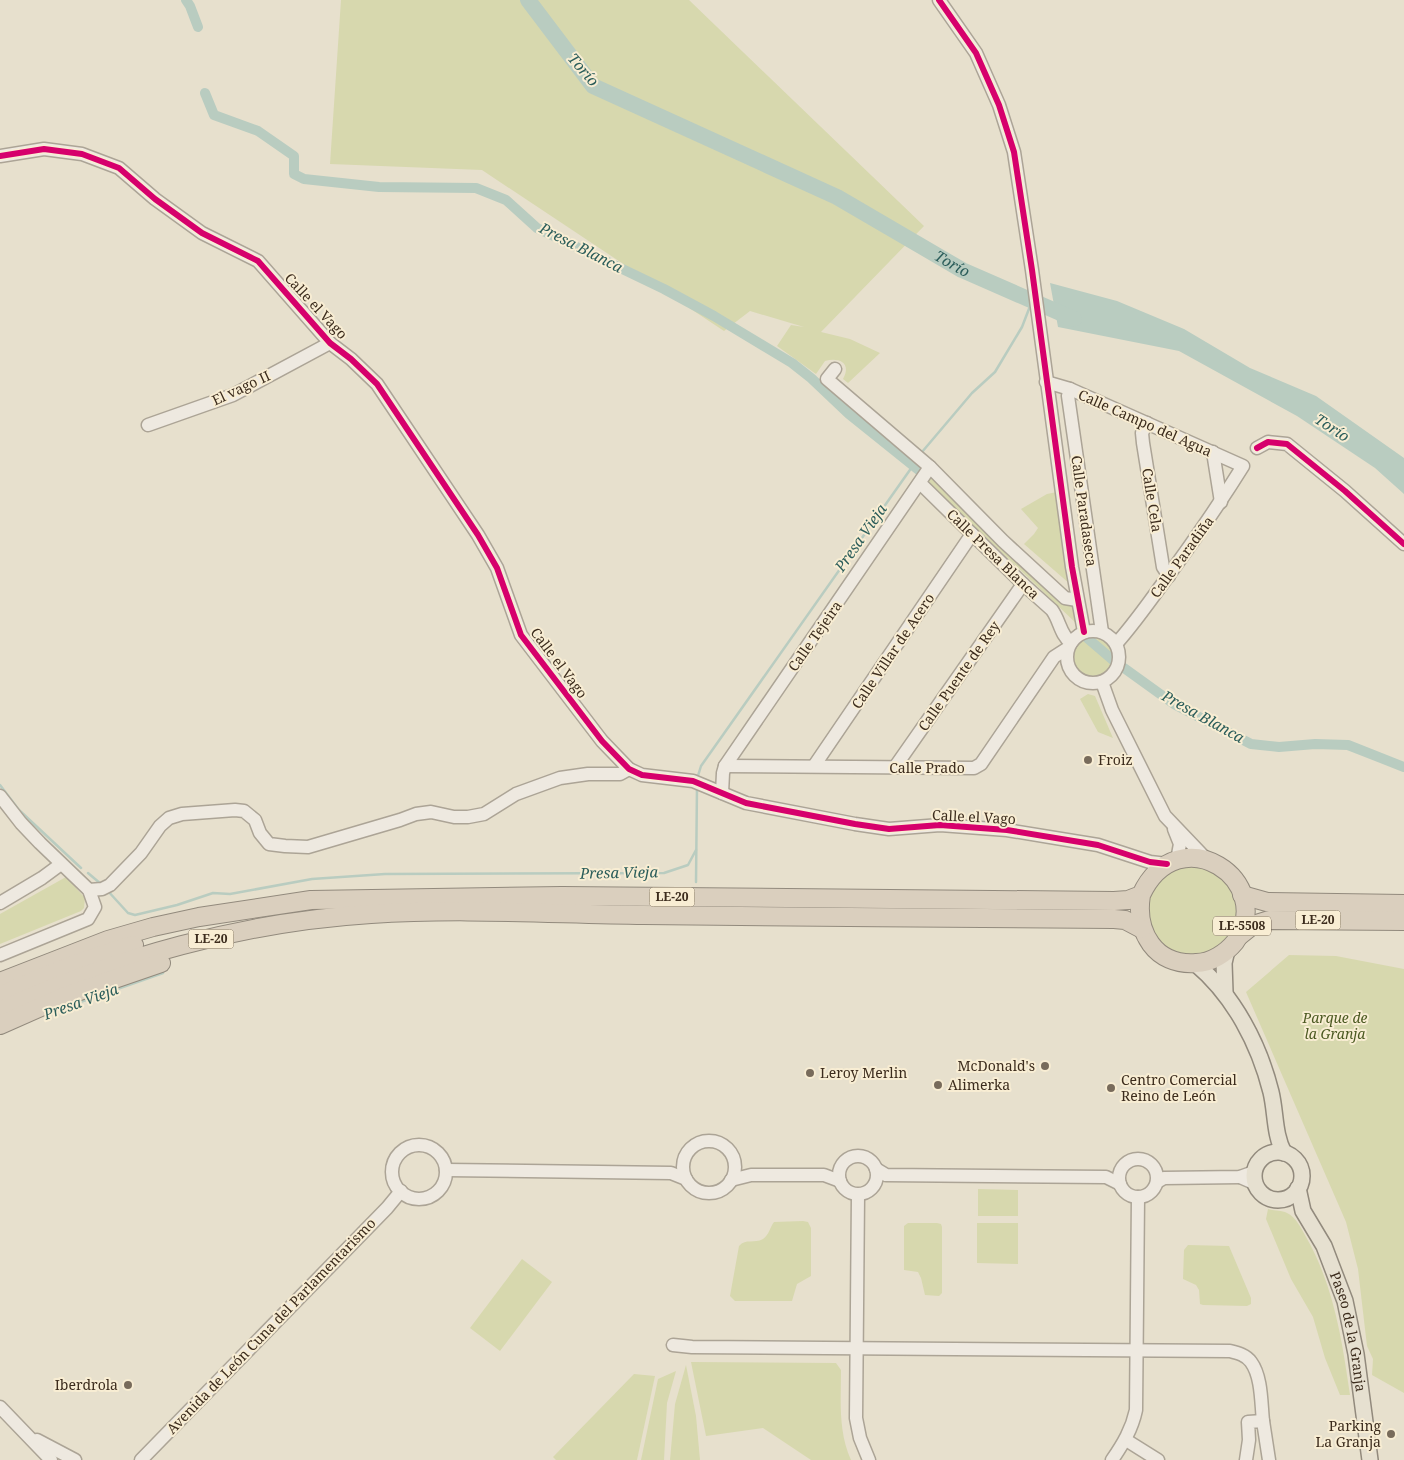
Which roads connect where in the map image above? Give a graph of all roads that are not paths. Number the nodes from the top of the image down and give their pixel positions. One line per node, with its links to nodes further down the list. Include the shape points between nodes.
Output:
1 (940, 0): 5 (street, via 976,53 999,105 1014,152)
2 (0, 156): 3 (street, Calle el Vago, via 44,149 82,154 119,168 155,199 202,232 258,261)
3 (330, 343): 8 (street, El vago II, via 233,394); 28 (street, Calle el Vago, via 377,384 498,568 521,635 602,741)
4 (835, 369): 11 (street, Calle Presa Blanca, via 827,379)
5 (1046, 382): 6 (street, Calle Campo del Agua); 19 (street)
6 (1070, 389): 7 (street, Calle Campo del Agua); 21 (street, Calle Paradaseca, via 1068,396)
7 (1147, 423): 10 (street, Calle Campo del Agua); 17 (street, Calle Cela, via 1142,433 1143,443 1163,567)
8 (148, 425)
9 (1257, 448): 16 (street, via 1268,442 1287,444)
10 (1213, 452): 12 (street, Calle Campo del Agua); 14 (street)
11 (922, 461): 13 (street); 19 (street, Calle Presa Blanca, via 1065,598)
12 (1244, 466): 14 (street, Calle Paradiña)
13 (920, 482): 15 (street, Calle Presa Blanca); 25 (street, Calle Tejeira)
14 (1221, 502): 17 (street, Calle Paradiña)
15 (972, 534): 18 (street, Calle Presa Blanca); 26 (street, Calle Villar de Acero)
16 (1404, 544)
17 (1169, 576): 22 (street, Calle Paradiña)
18 (1023, 584): 23 (street, Calle Presa Blanca, via 1052,610); 27 (street, Calle Puente de Rey)
19 (1077, 600): 20 (street)
20 (1084, 632): 21 (street); 23 (street)
21 (1102, 632): 22 (street)
22 (1116, 644): 24 (street, via 1118,667)
23 (1069, 646): 24 (street, via 1068,664 1076,678 1087,683); 27 (street, Calle Prado, via 1054,657 981,764 974,768)
24 (1102, 682): 31 (street, LE-5508, via 1132,752)
25 (726, 766): 26 (street, Calle Prado); 29 (street, Calle Tejeira)
26 (814, 766): 27 (street, Calle Prado)
27 (895, 768)
28 (629, 769): 29 (street, Calle el Vago, via 642,775 698,783); 36 (street, via 620,774 560,778 516,794 484,814 454,817 431,812 416,814 308,847 269,844 255,820 244,811 182,814 168,818 141,853)
29 (722, 793): 32 (street, Calle el Vago, via 746,803 855,824 889,829 940,825 1007,830 1098,845)
30 (0, 796): 35 (street)
31 (1172, 825): 33 (street, LE-5508); 34 (street, LE-5508, via 1180,844)
32 (1131, 855): 34 (street, Calle el Vago, via 1150,862); 37 (street, via 1144,868)
33 (1207, 860): 34 (highway, LE-5508, via 1187,858); 38 (highway, LE-5508, via 1229,873)
34 (1172, 862): 37 (highway)
35 (61, 864): 36 (street); 40 (street)
36 (100, 888): 46 (street, via 88,919)
37 (1145, 888): 39 (highway, LE-20, via 1128,900 1114,901 562,896); 44 (highway, via 1139,909)
38 (1242, 895): 41 (highway, LE-20, via 1267,902); 45 (highway, LE-5508, via 1244,917)
39 (372, 899): 48 (highway, via 273,904 153,927 108,940); 50 (highway, LE-20, via 311,906 201,926 112,951)
40 (0, 903)
41 (1404, 904)
42 (433, 912): 44 (highway, LE-20, via 1114,919 1125,920); 51 (highway, LE-20, via 312,920 204,940 116,964); 52 (highway, via 343,922 205,949 68,995)
43 (1404, 921): 45 (highway, LE-20, via 1269,920 1254,925)
44 (1142, 929): 47 (highway, via 1161,954 1178,962)
45 (1232, 944): 47 (highway, LE-5508, via 1213,959); 49 (main road, via 1224,963)
46 (0, 955)
47 (1196, 964): 49 (main road)
48 (0, 982)
49 (1225, 992): 53 (main road, via 1256,1047 1266,1073 1272,1094)
50 (0, 996)
51 (0, 1011)
52 (0, 1025)
53 (1277, 1153): 63 (main road, via 1262,1158 1257,1164); 67 (main road, via 1296,1161 1300,1167 1302,1174)
54 (735, 1163): 55 (street, via 727,1148 709,1141 690,1149); 58 (street); 65 (street)
55 (683, 1164): 57 (street); 64 (street)
56 (446, 1170): 57 (street); 66 (street, via 442,1186 430,1196 414,1198); 66 (street, via 440,1154 433,1148 425,1145 408,1147 401,1152 393,1167 393,1176)
57 (672, 1172): 64 (street)
58 (751, 1175): 59 (street); 65 (street)
59 (840, 1175): 60 (street, via 847,1160 858,1156 869,1160); 68 (street, via 847,1191)
60 (880, 1175): 61 (street); 68 (street, via 869,1191)
61 (1120, 1177): 62 (street, via 1128,1162 1138,1159 1150,1163); 69 (street, via 1128,1194)
62 (1159, 1178): 63 (street); 69 (street, via 1150,1193)
63 (1255, 1178): 67 (main road, via 1263,1194 1270,1198 1278,1199)
64 (686, 1179): 65 (street, via 696,1190 711,1193 719,1191)
65 (732, 1180)
66 (401, 1191): 79 (street, Avenida de León Cuna del Parlamentarismo)
67 (1292, 1193): 85 (main road, Paseo de la Granja, via 1324,1246 1345,1301 1356,1354)
68 (858, 1195): 71 (street)
69 (1138, 1197): 72 (street)
70 (673, 1345): 71 (street)
71 (857, 1348): 72 (street); 80 (street, via 856,1418)
72 (1137, 1350): 74 (street, via 1230,1351 1242,1354 1251,1360 1258,1377); 76 (street, via 1136,1410)
73 (0, 1407): 75 (street)
74 (1263, 1421): 83 (street, via 1248,1422); 84 (street)
75 (26, 1434): 77 (street); 78 (street)
76 (1126, 1440): 81 (street); 82 (street)
77 (50, 1460)
78 (76, 1460)
79 (140, 1460)
80 (869, 1460)
81 (1112, 1460)
82 (1158, 1460)
83 (1246, 1460)
84 (1269, 1460)
85 (1370, 1460)

